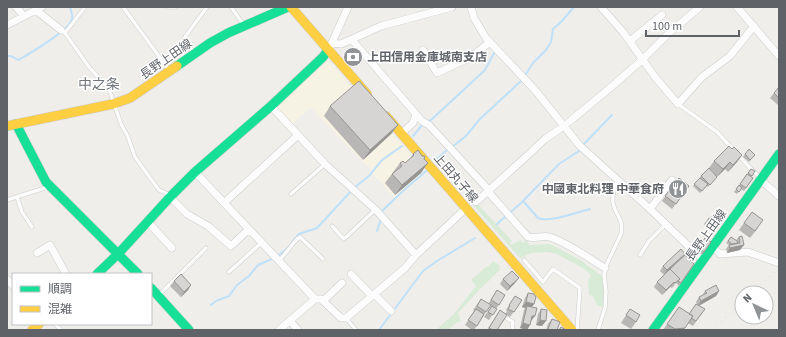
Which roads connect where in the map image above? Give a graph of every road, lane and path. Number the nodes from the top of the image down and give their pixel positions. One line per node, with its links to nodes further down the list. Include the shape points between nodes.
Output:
1 (16, 7): 18 (street)
2 (85, 7): 22 (lane)
3 (124, 7): 31 (lane)
4 (167, 7): 5 (lane)
5 (175, 7)
6 (208, 7): 28 (lane, via 185,37)
7 (231, 7): 20 (lane)
8 (288, 7): 20 (main road, 長野上田線)
9 (291, 7): 26 (main road, 上田丸子線)
10 (348, 7): 26 (street)
11 (452, 7): 23 (street, via 381,26)
12 (471, 7): 25 (street, via 474,18)
13 (600, 7): 24 (street)
14 (700, 7): 30 (street)
15 (737, 7): 21 (street)
16 (40, 9): 18 (street); 22 (street)
17 (662, 15): 24 (street)
18 (24, 16): 19 (street)
19 (7, 26)
20 (245, 26): 28 (main road, 長野上田線, via 210,42)
21 (754, 26): 29 (street); 33 (street, via 730,56 702,77)
22 (63, 32): 32 (lane, via 109,89)
23 (352, 40): 26 (street); 35 (street)
24 (630, 41): 30 (street)
25 (490, 42): 27 (street, via 471,57 438,73); 38 (street, via 535,90)
26 (330, 46): 34 (main road, via 323,57); 39 (main road, 上田丸子線)
27 (423, 50)
28 (194, 54): 31 (main road, 長野上田線)
29 (779, 56)
30 (643, 59): 33 (street); 38 (street)
31 (170, 71): 32 (main road, 長野上田線, via 130,98)
32 (113, 104): 36 (main road, 長野上田線); 50 (lane, via 135,157 159,190)
33 (678, 104): 44 (lane, via 717,132)
34 (271, 106): 40 (street); 43 (main road)
35 (416, 114): 39 (street, via 413,122); 48 (street)
36 (16, 124): 37 (main road, 長野上田線); 47 (main road)
37 (7, 126)
38 (564, 126): 45 (street, via 580,146); 48 (street, via 545,138)
39 (401, 134): 97 (main road, 上田丸子線)
40 (297, 136): 42 (street); 54 (street)
41 (779, 154): 44 (main road, 長野上田線)
42 (324, 164): 49 (lane); 57 (street)
43 (195, 172): 50 (main road); 54 (street)
44 (761, 178): 51 (street); 65 (main road, 長野上田線)
45 (617, 179): 56 (street); 77 (lane, via 613,203 622,229)
46 (672, 180): 56 (street)
47 (50, 186): 52 (lane); 69 (main road)
48 (488, 191): 55 (street); 77 (street, via 528,236 544,236 560,241)
49 (291, 194)
50 (170, 196): 59 (main road); 63 (street, via 187,214 208,226 231,246)
51 (779, 196)
52 (17, 197): 53 (lane); 62 (lane, via 22,212)
53 (7, 200)
54 (225, 202): 63 (street)
55 (476, 202)
56 (650, 209): 60 (street)
57 (376, 210): 61 (lane, via 344,239); 70 (street)
58 (461, 213): 70 (street)
59 (147, 222): 66 (street); 69 (main road)
60 (666, 224): 71 (lane, via 649,241); 74 (street)
61 (332, 226)
62 (32, 227)
63 (249, 229): 64 (street)
64 (262, 242): 75 (street); 78 (lane)
65 (713, 247): 74 (main road, 長野上田線); 76 (street, via 720,254 748,252)
66 (172, 248)
67 (206, 248): 85 (lane)
68 (37, 253): 79 (street, via 50,245)
69 (118, 254): 80 (main road); 81 (main road)
70 (416, 255): 86 (street, via 405,268)
71 (640, 255)
72 (323, 259): 75 (lane, via 300,237)
73 (524, 260): 98 (lane, via 543,282 553,269 580,288)
74 (703, 260): 100 (main road, 長野上田線)
75 (279, 261): 87 (street)
76 (779, 263)
77 (605, 268): 99 (lane, via 605,308)
78 (229, 272)
79 (65, 273)
80 (98, 273)
81 (137, 273)
82 (351, 274): 86 (street)
83 (342, 283): 87 (street)
84 (152, 289): 85 (main road)
85 (158, 295): 92 (main road)
86 (373, 295): 88 (street); 90 (street)
87 (319, 300): 90 (street, via 341,318); 91 (street)
88 (392, 311)
89 (502, 315): 96 (lane, via 513,322)
90 (346, 318): 95 (lane)
91 (290, 321): 93 (street); 94 (street)
92 (189, 330)
93 (279, 330)
94 (298, 330)
95 (356, 330)
96 (512, 330)
97 (572, 330)
98 (577, 330)
99 (598, 330)
100 (653, 330)

